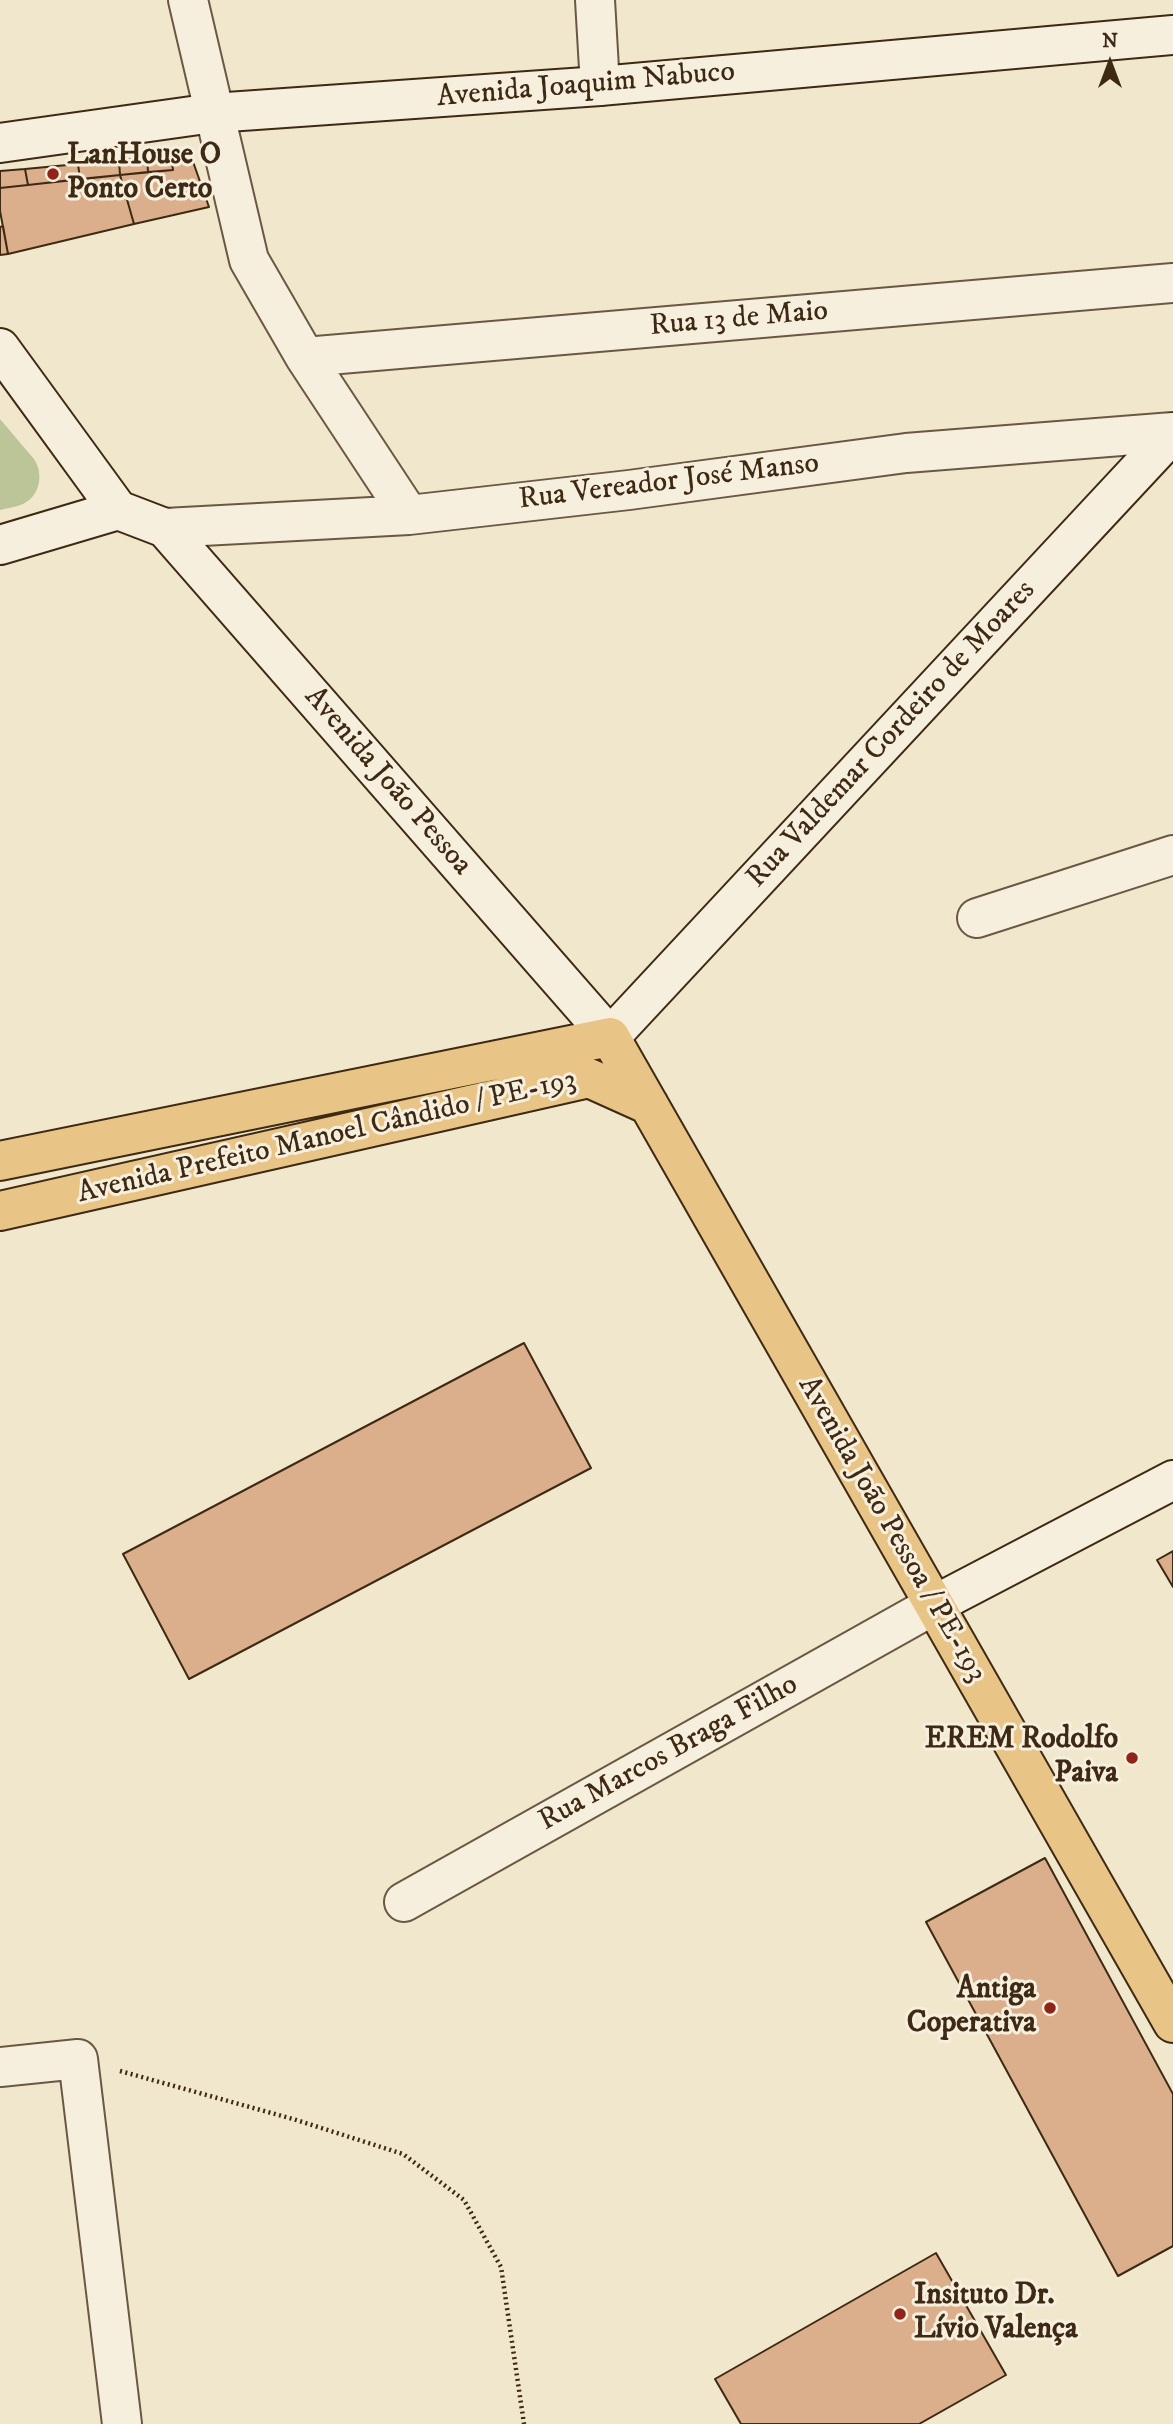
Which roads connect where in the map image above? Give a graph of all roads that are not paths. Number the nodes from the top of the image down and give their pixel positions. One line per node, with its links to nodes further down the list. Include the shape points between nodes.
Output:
1 (188, 0): 5 (street)
2 (595, 0): 4 (street)
3 (1173, 35): 4 (street, Avenida Joaquim Nabuco)
4 (600, 86): 5 (street, Avenida Joaquim Nabuco)
5 (214, 113): 6 (street, Avenida Joaquim Nabuco); 9 (street, via 249,260)
6 (0, 144)
7 (1173, 283): 9 (street, Rua 13 de Maio)
8 (0, 348): 11 (street)
9 (305, 358): 12 (street)
10 (1173, 433): 12 (street, Rua Vereador José Manso, via 906,453); 17 (street, Rua Valdemar Cordeiro de Moares)
11 (118, 510): 13 (street); 14 (street)
12 (409, 515): 13 (street, Rua Vereador José Manso)
13 (164, 528): 17 (street, Avenida João Pessoa)
14 (0, 545)
15 (1173, 855): 16 (street)
16 (977, 918)
17 (610, 1037): 18 (main road, Avenida João Pessoa / PE-193); 19 (main road, Avenida Prefeito Manoel Cândido / PE-193)
18 (649, 1105): 20 (main road, Avenida Prefeito Manoel Cândido / PE-193, via 589,1078); 22 (main road, Avenida João Pessoa / PE-193)
19 (0, 1161)
20 (0, 1211)
21 (1173, 1480): 22 (street, Rua Marcos Braga Filho)
22 (934, 1605): 23 (street, Rua Marcos Braga Filho); 24 (main road, Avenida João Pessoa / PE-193)
23 (404, 1902)
24 (1173, 2023)
25 (0, 2067): 26 (street, via 78,2059)
26 (122, 2424)

